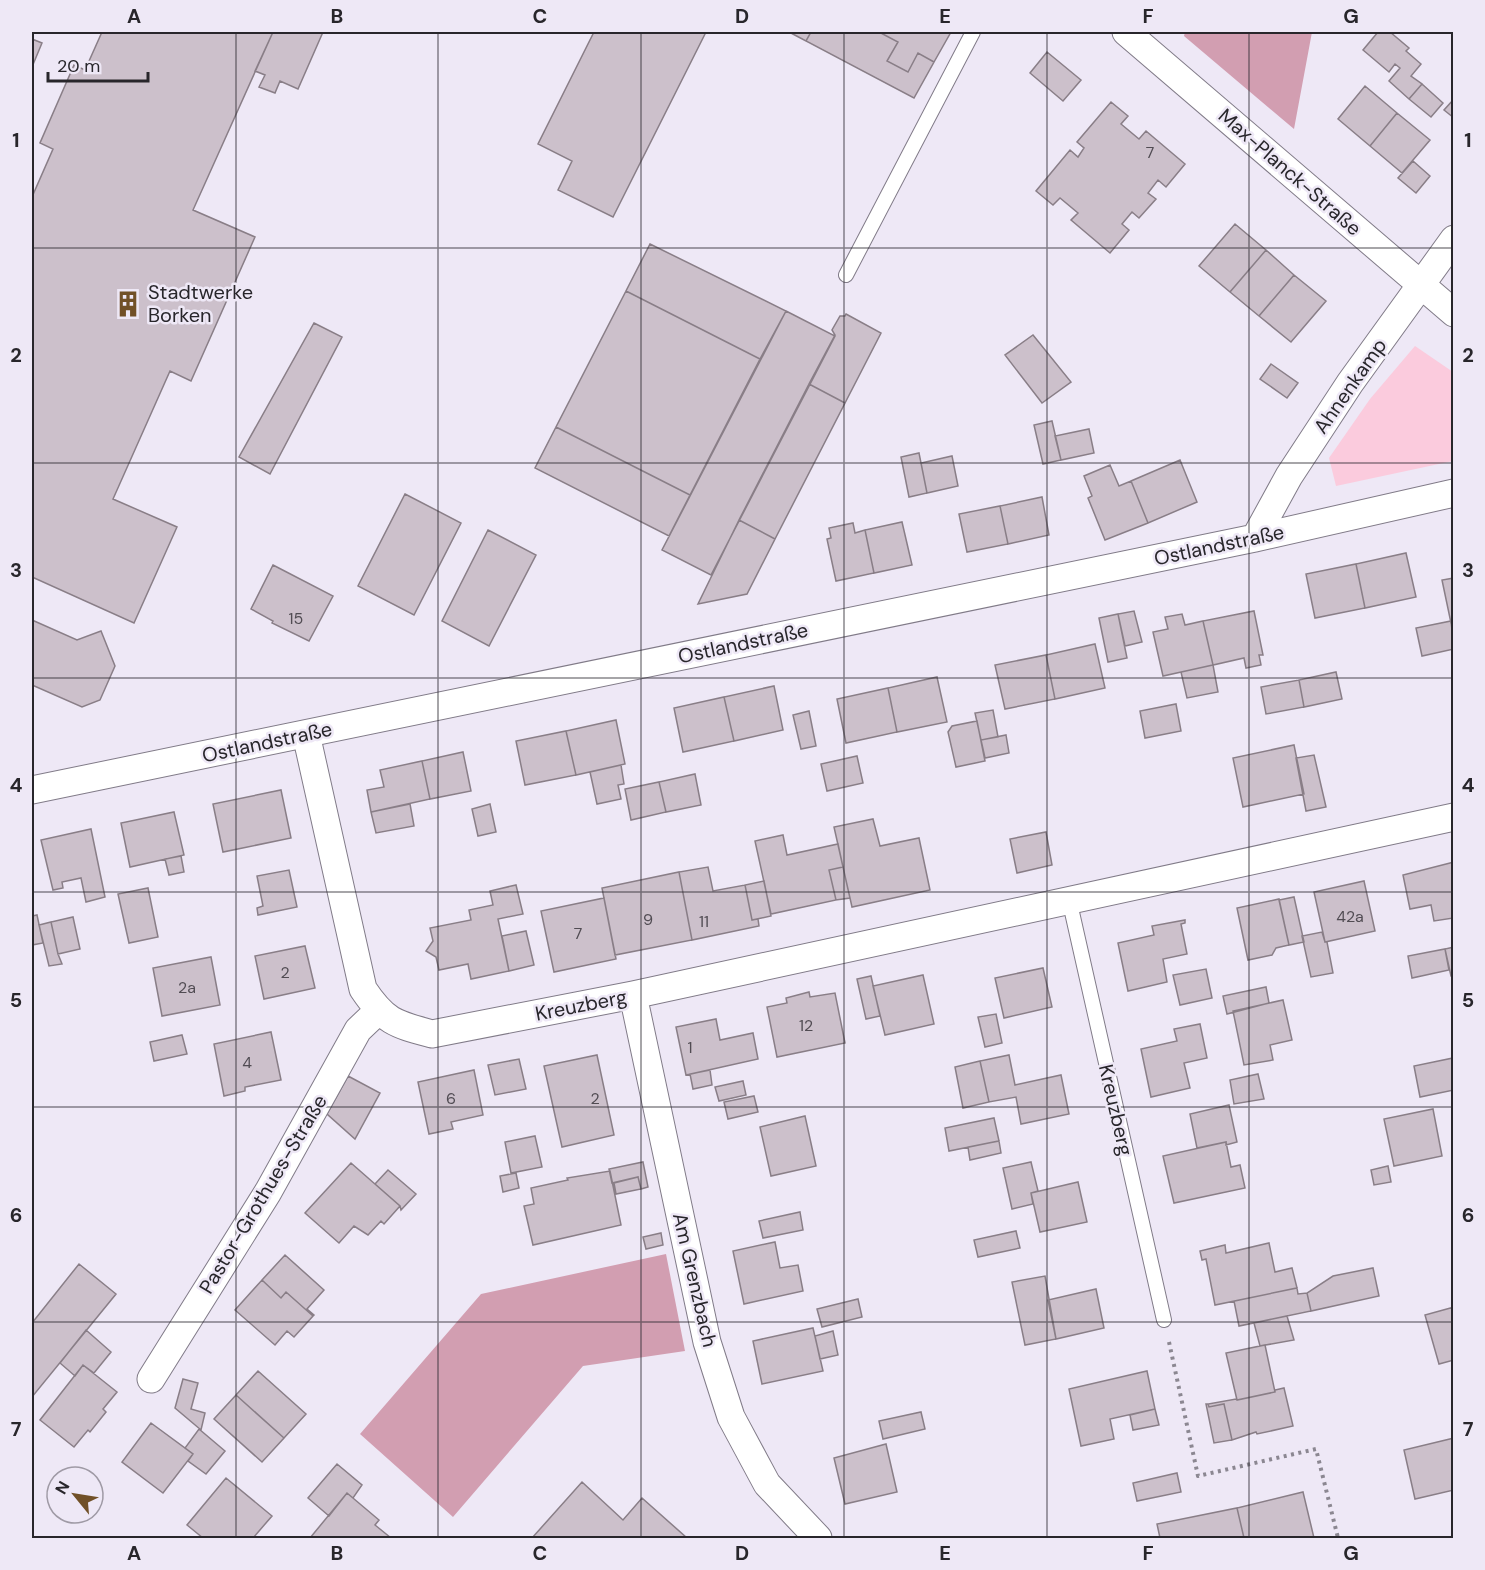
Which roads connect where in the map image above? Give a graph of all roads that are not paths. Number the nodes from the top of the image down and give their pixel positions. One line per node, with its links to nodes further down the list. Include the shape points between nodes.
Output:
1 (973, 32): 4 (lane)
2 (1126, 32): 5 (street, Max-Planck-Straße)
3 (1454, 239): 5 (street, Ahnenkamp)
4 (846, 275)
5 (1421, 285): 6 (street, Max-Planck-Straße); 8 (street, Ahnenkamp, via 1289,476)
6 (1454, 313)
7 (1454, 494): 8 (street, Ostlandstraße)
8 (1256, 538): 9 (street, Ostlandstraße)
9 (306, 734): 10 (street, Ostlandstraße); 14 (street, Kreuzberg, via 363,989)
10 (32, 790)
11 (1454, 817): 12 (street, Kreuzberg)
12 (1069, 900): 13 (street, Kreuzberg); 15 (lane, Kreuzberg)
13 (633, 995): 14 (street, Kreuzberg, via 432,1034 401,1026); 17 (street, Am Grenzbach, via 707,1342 731,1417 767,1484)
14 (378, 1011): 16 (street, Pastor-Grothues-Straße, via 358,1030 268,1192)
15 (1164, 1320)
16 (151, 1379)
17 (818, 1539)

